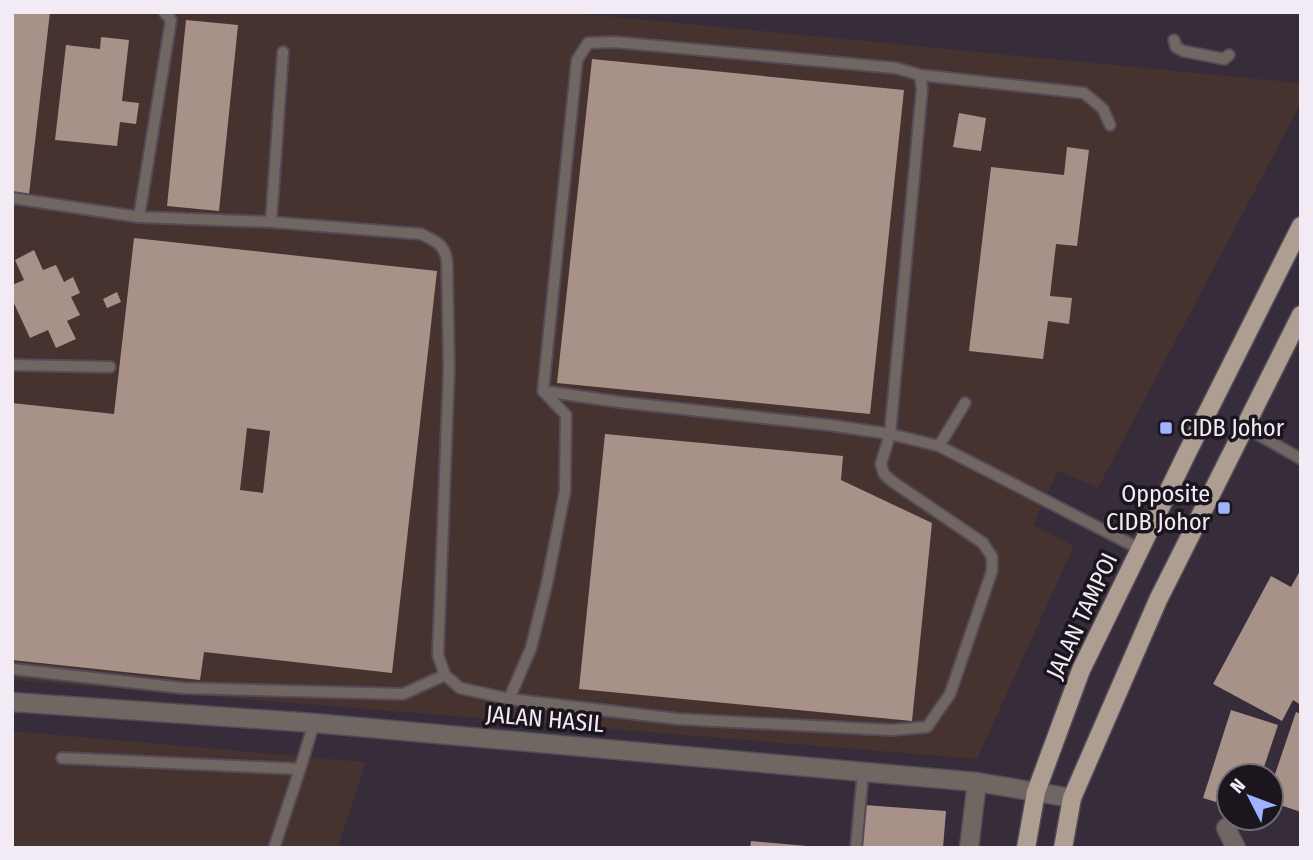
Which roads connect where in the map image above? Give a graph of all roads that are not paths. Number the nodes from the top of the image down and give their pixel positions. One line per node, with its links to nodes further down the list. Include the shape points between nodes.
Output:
1 (164, 12): 8 (lane, via 171,20)
2 (1174, 40): 4 (lane, via 1183,51 1224,59)
3 (283, 52): 9 (lane)
4 (1229, 55)
5 (920, 75): 6 (lane, via 1084,93 1103,109); 14 (lane, via 897,68 588,43 577,60); 17 (lane)
6 (1110, 125)
7 (12, 198): 8 (lane)
8 (139, 217): 9 (lane)
9 (271, 222): 22 (lane, via 421,234 440,243 446,253 449,369 438,655)
10 (1301, 226): 20 (main road, JALAN TAMPOI)
11 (1301, 315): 16 (main road)
12 (12, 365): 13 (lane)
13 (110, 367)
14 (543, 391): 17 (lane); 23 (lane, via 566,415 565,491 531,648)
15 (965, 403): 18 (lane)
16 (1245, 427): 19 (lane); 31 (main road, via 1158,600)
17 (890, 434): 18 (lane); 23 (lane, via 881,464 884,474 983,542 992,557 992,571 950,695 927,727 891,730 678,719)
18 (939, 446): 20 (lane)
19 (1301, 459)
20 (1140, 550): 30 (main road, JALAN TAMPOI, via 1081,670)
21 (12, 669): 22 (lane, via 183,688 403,694)
22 (445, 675): 23 (lane, via 460,688)
23 (509, 699)
24 (12, 702): 25 (street, JALAN HASIL)
25 (314, 723): 27 (lane); 28 (street, JALAN HASIL)
26 (62, 758): 27 (lane)
27 (300, 769): 33 (lane)
28 (863, 772): 29 (street, JALAN HASIL); 34 (lane)
29 (977, 782): 30 (street, JALAN HASIL); 35 (street)
30 (1036, 792): 31 (street, JALAN HASIL); 36 (main road, JALAN TAMPOI)
31 (1072, 798): 37 (main road)
32 (1228, 832): 38 (street)
33 (274, 848)
34 (856, 848)
35 (969, 848)
36 (1026, 848)
37 (1063, 848)
38 (1236, 848)

